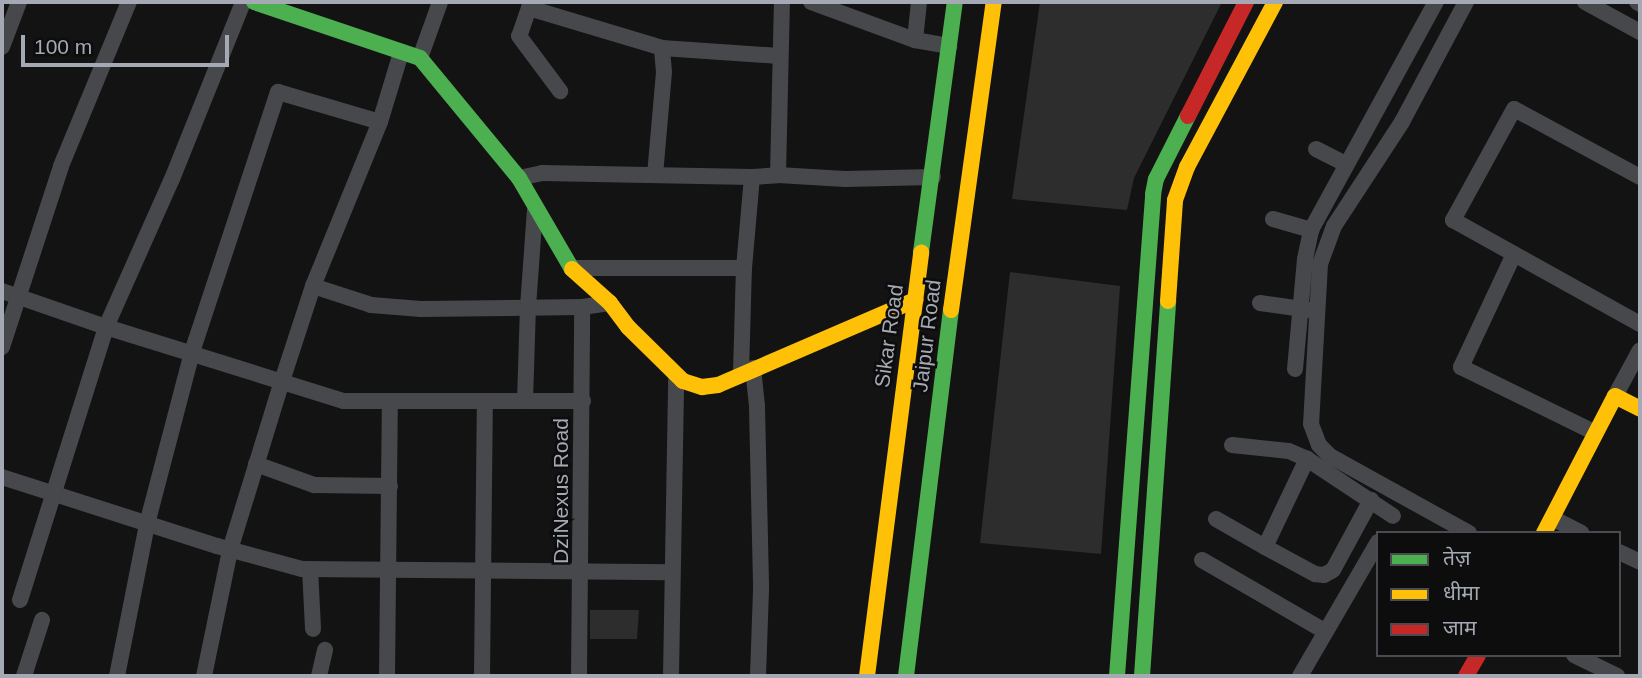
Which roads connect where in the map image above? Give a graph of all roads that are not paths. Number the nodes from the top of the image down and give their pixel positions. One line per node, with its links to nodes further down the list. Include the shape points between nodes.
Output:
1 (19, 2): 20 (street)
2 (130, 2): 45 (street, via 61,166)
3 (243, 2): 54 (street)
4 (254, 2): 22 (street)
5 (440, 2): 24 (street)
6 (782, 2): 23 (street)
7 (811, 2): 18 (street)
8 (919, 2): 18 (street)
9 (955, 2): 19 (street, Sikar Road)
10 (994, 2): 112 (street, Jaipur Road)
11 (1246, 2): 113 (street, via 1156,179 1153,194)
12 (1275, 2): 114 (street, via 1187,167 1175,200)
13 (1436, 2): 25 (street)
14 (1466, 2): 26 (street)
15 (1585, 2): 17 (street)
16 (530, 5): 21 (street); 27 (street, via 519,36)
17 (1640, 32)
18 (915, 40): 19 (street)
19 (949, 46): 34 (street, Sikar Road)
20 (2, 47)
21 (662, 48): 23 (street); 31 (street)
22 (401, 53): 24 (street); 28 (street)
23 (780, 56): 32 (street)
24 (420, 58): 36 (street)
25 (1395, 77): 26 (street); 30 (street)
26 (1420, 89): 52 (street, via 1334,226 1320,264)
27 (560, 91)
28 (380, 122): 43 (street); 57 (street, via 278,92)
29 (1317, 149): 30 (street)
30 (1345, 164): 39 (street)
31 (655, 175): 33 (street); 36 (street, via 542,173)
32 (778, 175): 33 (street); 34 (street)
33 (752, 177): 42 (street)
34 (933, 177): 46 (street, Sikar Road)
35 (1640, 177): 40 (street, via 1514,109 1453,220)
36 (519, 178): 37 (street)
37 (535, 210): 41 (street); 49 (street)
38 (1273, 219): 39 (street)
39 (1311, 230): 51 (street)
40 (1514, 254): 53 (street); 68 (street, via 1461,367)
41 (570, 268): 42 (street); 47 (street)
42 (744, 268): 59 (street)
43 (313, 286): 49 (street, via 371,305); 61 (street)
44 (2, 291): 45 (street)
45 (18, 296): 54 (street); 55 (street)
46 (915, 300): 59 (street); 111 (street, Sikar Road)
47 (610, 303): 50 (street); 60 (street)
48 (1260, 303): 51 (street)
49 (528, 307): 50 (street); 65 (street)
50 (582, 307): 66 (street, DziNexus Road)
51 (1298, 308): 52 (street); 58 (street)
52 (1315, 310): 75 (street, via 1311,424 1319,445)
53 (1640, 324)
54 (106, 327): 57 (street); 74 (street)
55 (2, 347)
56 (1640, 350): 62 (street)
57 (192, 352): 61 (street); 79 (street)
58 (1295, 369)
59 (747, 371): 60 (street, via 702,387); 110 (street, via 757,407)
60 (676, 375): 93 (street)
61 (282, 381): 63 (street, via 344,401); 71 (street)
62 (1615, 396): 67 (street); 68 (street)
63 (390, 401): 64 (street); 73 (street)
64 (485, 401): 65 (street); 92 (street)
65 (525, 401): 66 (street)
66 (583, 401): 94 (street, DziNexus Road)
67 (1640, 409)
68 (1596, 433): 80 (street)
69 (1232, 445): 70 (street, via 1289,451)
70 (1307, 459): 76 (street); 85 (street)
71 (256, 464): 73 (street, via 314,485); 86 (street)
72 (2, 477): 74 (street)
73 (390, 486): 91 (street)
74 (53, 494): 79 (street); 95 (street)
75 (1403, 498): 77 (street); 82 (street)
76 (1371, 500): 77 (street); 85 (street, via 1333,570 1324,575)
77 (1393, 516): 81 (street)
78 (1216, 519): 85 (street)
79 (147, 524): 86 (street); 103 (street)
80 (1548, 526): 83 (street)
81 (1384, 531)
82 (1465, 531)
83 (1572, 531)
84 (1376, 545): 98 (street)
85 (1265, 547)
86 (230, 550): 90 (street); 104 (street)
87 (1621, 553): 89 (street)
88 (1202, 560): 98 (street)
89 (1640, 562)
90 (310, 569): 91 (street); 97 (street)
91 (390, 570): 92 (street); 106 (street)
92 (484, 571): 94 (street); 107 (street)
93 (672, 572): 94 (street); 109 (street)
94 (582, 573): 108 (street, DziNexus Road)
95 (20, 600)
96 (41, 620): 102 (street)
97 (313, 629)
98 (1326, 632): 115 (street)
99 (325, 650): 105 (street)
100 (1477, 657): 116 (street)
101 (1578, 657): 117 (street)
102 (24, 676)
103 (117, 676)
104 (204, 676)
105 (319, 676)
106 (387, 676)
107 (482, 676)
108 (579, 676)
109 (671, 676)
110 (758, 676)
111 (867, 676)
112 (906, 676)
113 (1117, 676)
114 (1142, 676)
115 (1300, 676)
116 (1466, 676)
117 (1617, 676)

